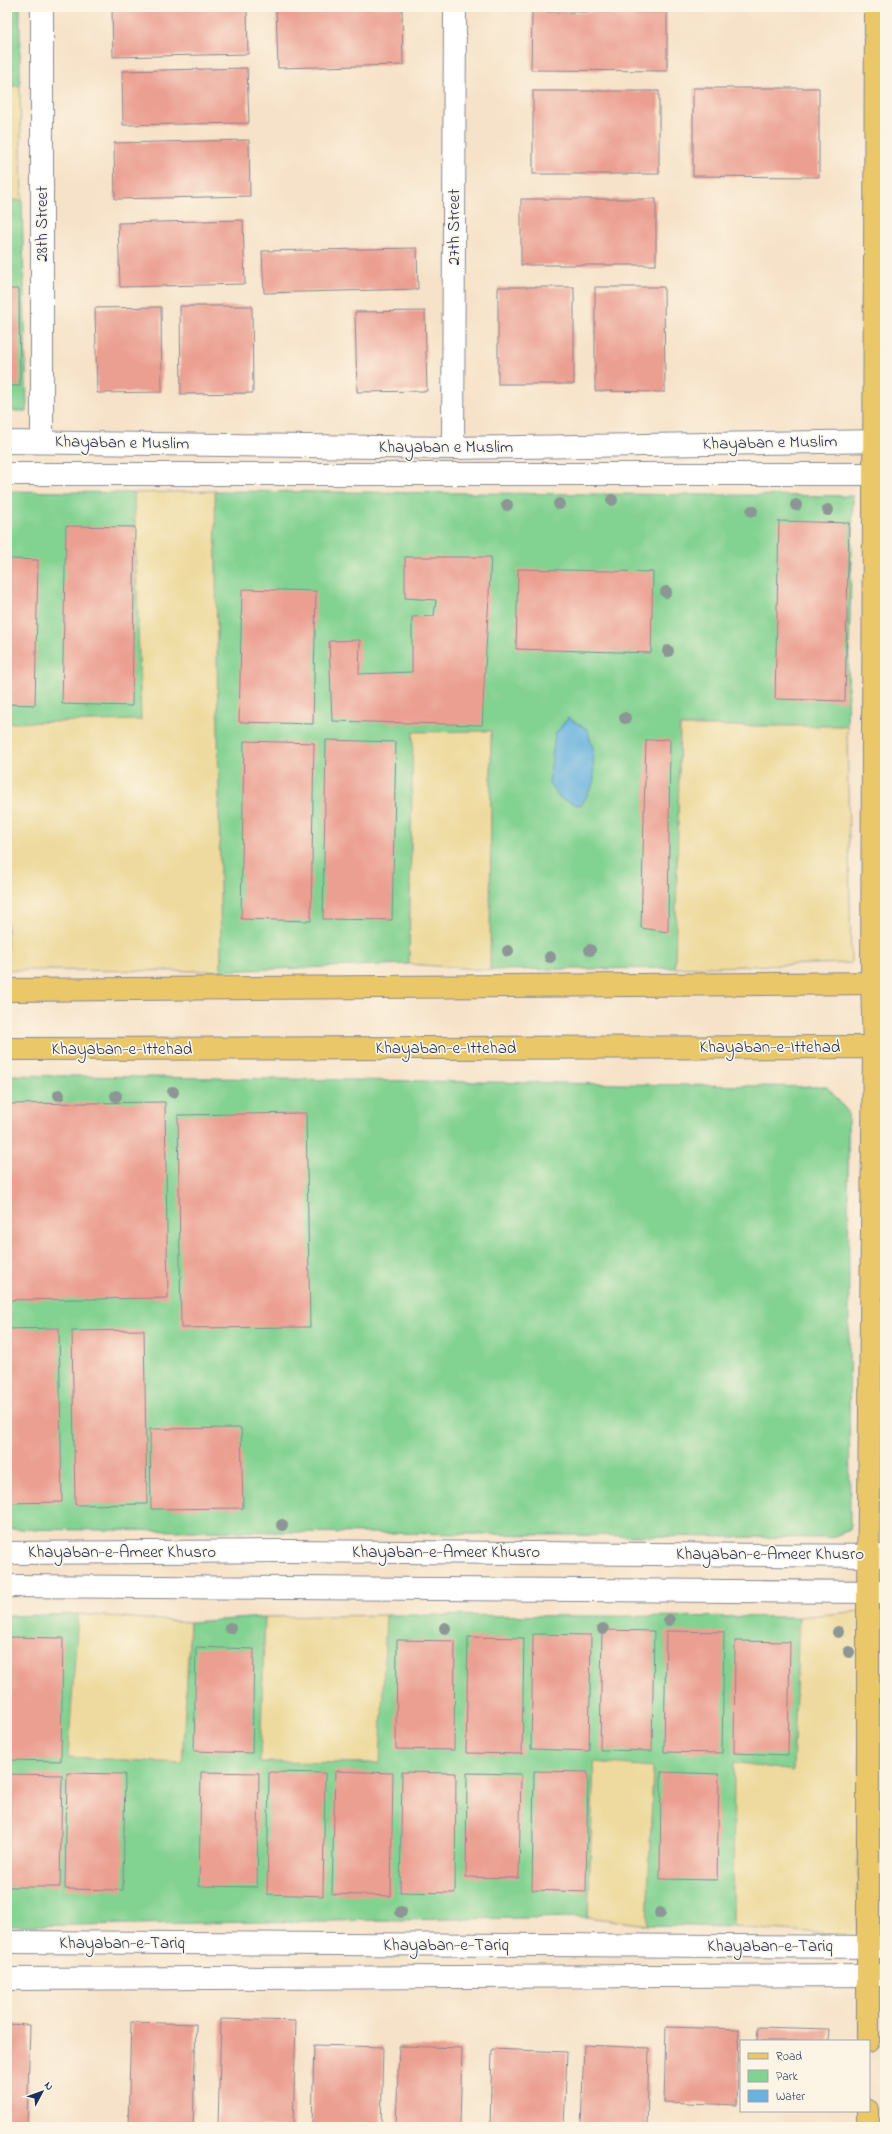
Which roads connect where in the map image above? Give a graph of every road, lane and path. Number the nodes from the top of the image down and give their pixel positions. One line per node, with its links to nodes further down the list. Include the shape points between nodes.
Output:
1 (42, 7): 6 (street, 28th Street)
2 (455, 7): 9 (street, 27th Street)
3 (876, 7): 4 (main road)
4 (880, 441): 8 (street, Khayaban e Muslim); 10 (main road)
5 (7, 442): 6 (street, Khayaban e Muslim)
6 (42, 442): 7 (street, Khayaban e Muslim)
7 (189, 444): 9 (street, Khayaban e Muslim); 12 (street)
8 (632, 445): 9 (street, Khayaban e Muslim); 13 (street)
9 (453, 448)
10 (880, 473): 13 (street, Khayaban e Muslim); 14 (main road)
11 (7, 474): 12 (street, Khayaban e Muslim)
12 (189, 474): 13 (street, Khayaban e Muslim)
13 (632, 474)
14 (878, 983): 15 (main road); 16 (main road)
15 (7, 990)
16 (880, 1048): 17 (main road, Khayaban-e-Ittehad); 19 (main road)
17 (7, 1049)
18 (7, 1553): 19 (street, Khayaban-e-Ameer Khusro, via 287,1551)
19 (877, 1555): 21 (main road)
20 (7, 1586): 21 (street, Khayaban-e-Ameer Khusro)
21 (876, 1592): 23 (main road)
22 (7, 1942): 23 (street, Khayaban-e-Tariq)
23 (877, 1947): 24 (main road)
24 (877, 1975): 25 (street, Khayaban-e-Tariq); 26 (main road)
25 (7, 1979)
26 (868, 2040)
27 (868, 2112): 28 (main road)
28 (868, 2127)

